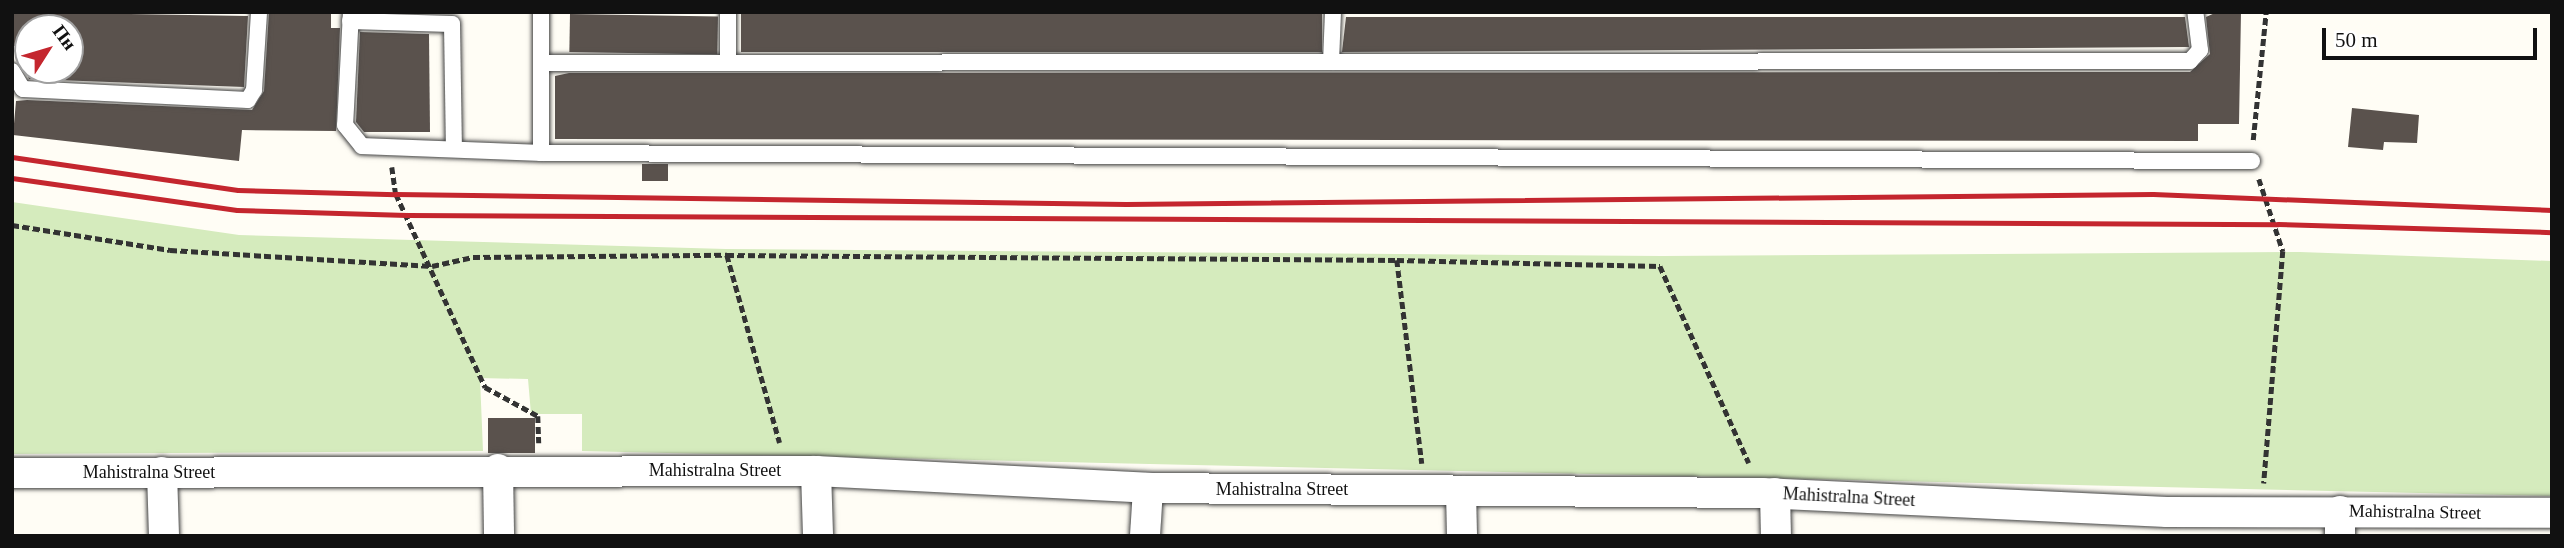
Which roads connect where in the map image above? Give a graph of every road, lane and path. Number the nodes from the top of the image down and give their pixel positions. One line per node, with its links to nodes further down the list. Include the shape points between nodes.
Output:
1 (259, 12): 11 (lane, via 254,90 248,100 23,89)
2 (541, 12): 9 (lane)
3 (728, 12): 10 (lane)
4 (1333, 12): 8 (lane)
5 (2266, 12): 15 (path)
6 (2200, 14): 8 (lane, via 2200,50 2190,61)
7 (351, 17): 12 (lane, via 345,125 362,146); 13 (lane, via 452,24)
8 (1331, 62): 10 (lane)
9 (541, 63): 10 (lane); 14 (lane)
10 (728, 63)
11 (12, 71)
12 (389, 147): 13 (lane); 19 (path, via 396,194)
13 (454, 149): 14 (lane)
14 (541, 153): 15 (lane)
15 (2252, 160): 29 (path, via 2283,251)
16 (12, 225): 19 (path, via 170,250)
17 (727, 255): 18 (path); 19 (path, via 473,257); 22 (path)
18 (1397, 260): 26 (path); 28 (path, via 1660,266)
19 (432, 266): 21 (path, via 485,387 538,416)
20 (498, 469): 21 (street, Mahistralna Street); 23 (street, Mahistralna Street); 34 (street)
21 (540, 469): 22 (street, Mahistralna Street)
22 (802, 470): 25 (street, Mahistralna Street); 35 (street)
23 (162, 472): 24 (street, Mahistralna Street); 33 (street)
24 (12, 473)
25 (1147, 488): 26 (street, Mahistralna Street); 36 (street)
26 (1425, 491): 27 (street, Mahistralna Street)
27 (1461, 491): 28 (street, Mahistralna Street); 37 (street)
28 (1769, 493): 32 (street, Mahistralna Street); 38 (street)
29 (2264, 512): 31 (street, Mahistralna Street); 32 (street, Mahistralna Street)
30 (2552, 513): 31 (street, Mahistralna Street)
31 (2340, 523)
32 (2167, 524)
33 (164, 536)
34 (499, 536)
35 (818, 536)
36 (1145, 536)
37 (1462, 536)
38 (1776, 536)

